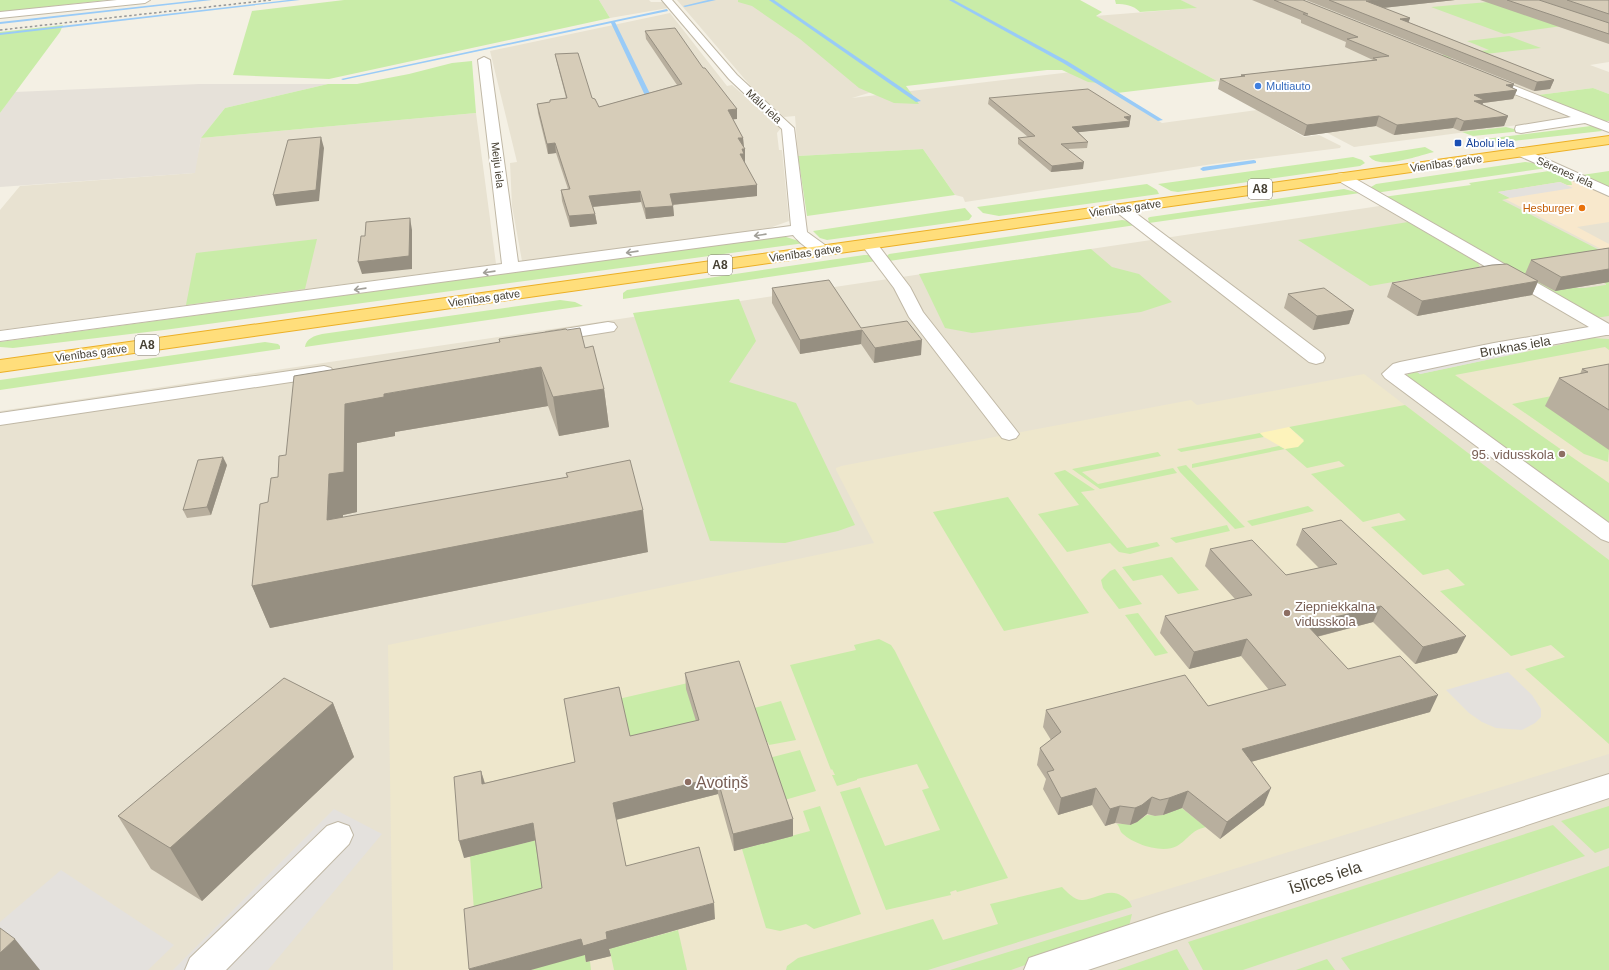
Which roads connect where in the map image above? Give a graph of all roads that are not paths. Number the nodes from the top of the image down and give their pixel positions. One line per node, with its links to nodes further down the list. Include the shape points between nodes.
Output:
1 (145, 0): 3 (street)
2 (667, 0): 14 (street, Mālu iela, via 733,77 788,128)
3 (0, 15)
4 (484, 60): 17 (street, Meiju iela)
5 (1476, 74): 6 (street)
6 (1586, 119): 7 (street); 8 (street)
7 (1609, 128)
8 (1521, 129)
9 (1609, 140): 10 (highway, Vienības gatve / A8)
10 (1522, 152): 11 (highway, Vienības gatve / A8); 12 (street, Sērenes iela)
11 (1342, 177): 13 (highway, Vienības gatve / A8); 26 (street, Bruknas iela, via 1606,330 1400,368 1392,374)
12 (1609, 192)
13 (1120, 208): 15 (highway, Vienības gatve / A8); 21 (street)
14 (799, 230): 16 (street, via 800,234); 17 (street, one-way to 17)
15 (870, 244): 16 (highway, Vienības gatve / A8); 25 (street, via 902,287 915,314)
16 (823, 251): 22 (highway, Vienības gatve / A8)
17 (511, 269): 19 (street, one-way to 19)
18 (608, 327): 20 (street)
19 (0, 336)
20 (538, 338)
21 (1316, 358)
22 (0, 366)
23 (337, 370): 24 (street)
24 (0, 419)
25 (1009, 434)
26 (1609, 534)
27 (1609, 786): 30 (street, Īslīces iela)
28 (338, 835): 29 (street)
29 (202, 970)
30 (1041, 970)

